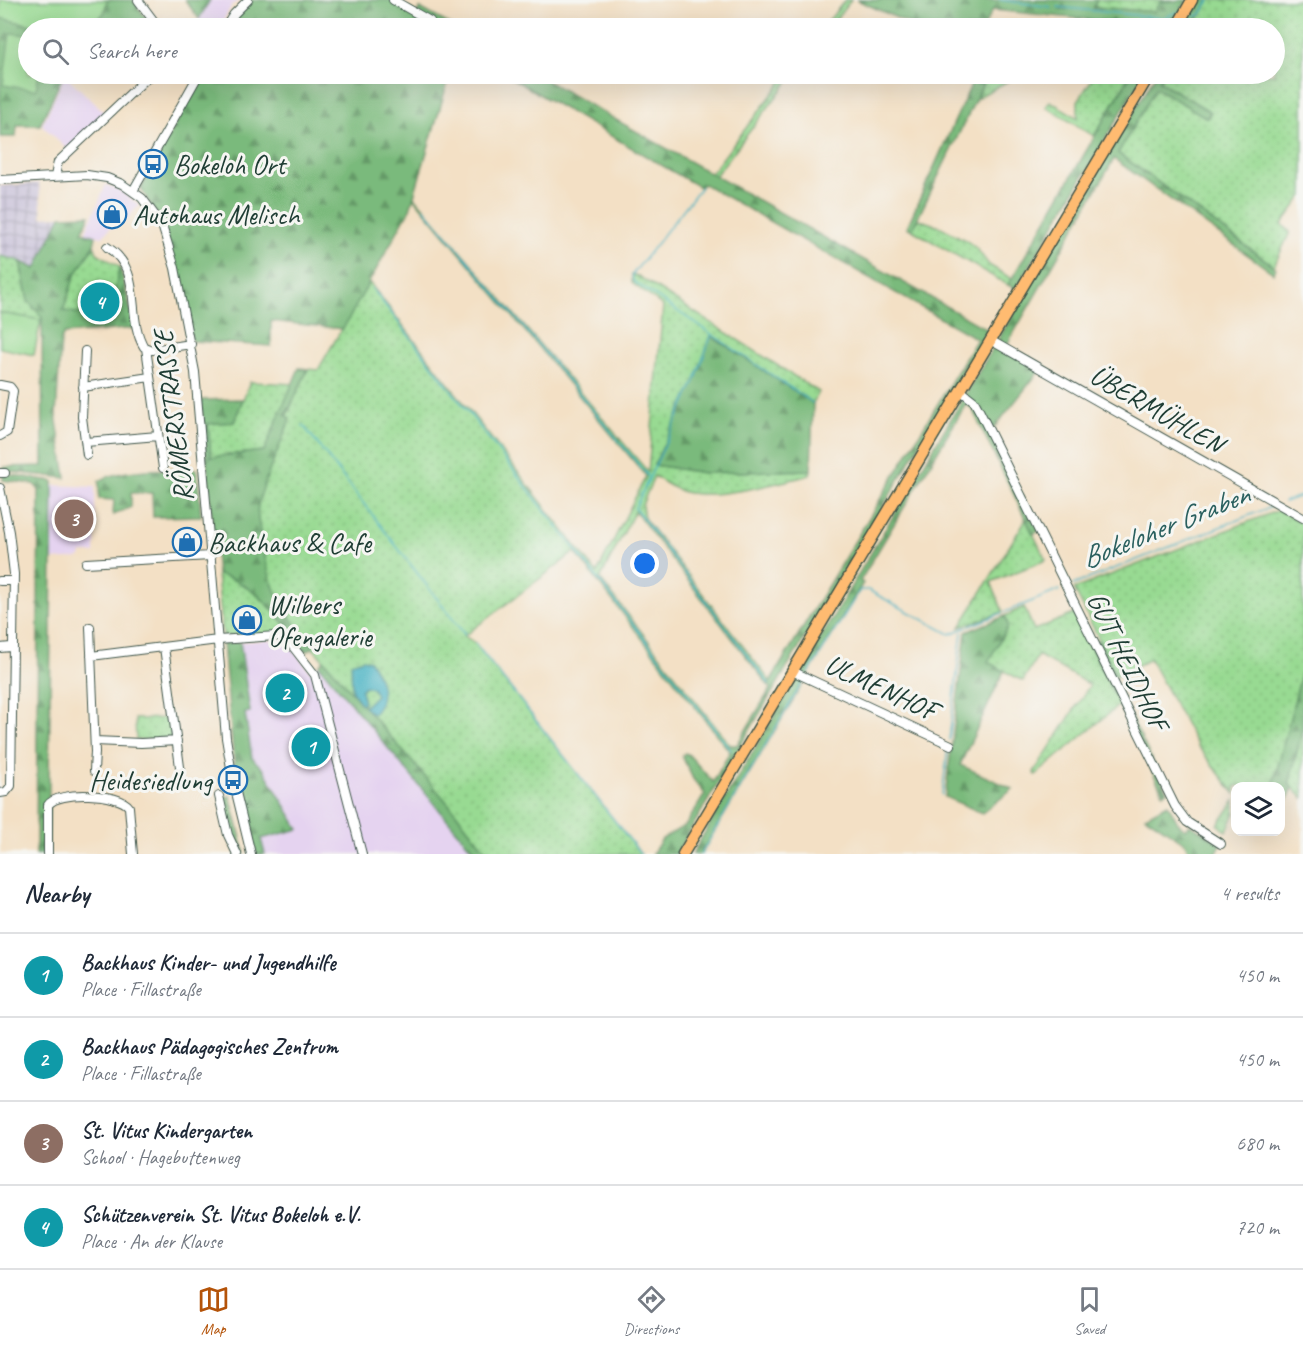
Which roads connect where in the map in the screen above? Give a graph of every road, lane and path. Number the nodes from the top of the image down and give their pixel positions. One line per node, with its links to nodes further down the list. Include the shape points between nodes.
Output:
1 (138, 0): 5 (street)
2 (248, 0): 6 (street)
3 (393, 0): 7 (street)
4 (1192, 0): 8 (main road)
5 (152, 18)
6 (231, 18)
7 (425, 18)
8 (1182, 18)
9 (140, 84): 12 (street, via 61,159)
10 (190, 84): 14 (street)
11 (1144, 84): 16 (main road)
12 (55, 176): 13 (street, RÖMERSTRASSE); 14 (street, RÖMERSTRASSE, via 96,176)
13 (0, 180)
14 (133, 191): 17 (street, RÖMERSTRASSE, via 149,206 166,237)
15 (107, 247): 18 (street, via 121,258 128,272)
16 (990, 340): 23 (main road); 30 (street, ÜBERMÜHLEN)
17 (191, 344): 18 (street); 32 (street, RÖMERSTRASSE)
18 (146, 348): 20 (street)
19 (85, 351): 22 (street)
20 (150, 377): 22 (street); 25 (street)
21 (0, 385): 24 (street, via 13,391 7,432)
22 (83, 387): 26 (street)
23 (960, 390): 42 (main road); 50 (street, GUT HEIDHOF, via 980,412 1175,806 1187,822)
24 (0, 436)
25 (158, 436): 26 (street); 28 (street)
26 (86, 442): 27 (street)
27 (87, 455)
28 (163, 468)
29 (0, 488): 31 (street)
30 (1303, 518)
31 (3, 525): 35 (street, via 12,557)
32 (210, 556): 33 (street); 37 (street, RÖMERSTRASSE)
33 (87, 563)
34 (0, 581): 35 (street)
35 (12, 581): 38 (street)
36 (90, 627): 41 (street)
37 (218, 640): 39 (street); 54 (street, RÖMERSTRASSE, via 229,762); 55 (street, via 282,637 314,671)
38 (11, 647): 40 (street); 48 (street)
39 (164, 647): 41 (street); 44 (street)
40 (0, 648)
41 (90, 656): 43 (street)
42 (792, 671): 45 (street, ULMENHOF); 56 (main road)
43 (95, 741): 44 (street); 47 (street)
44 (177, 741): 46 (street)
45 (951, 745)
46 (180, 767)
47 (94, 771)
48 (4, 791)
49 (219, 796): 53 (street, via 228,836)
50 (1221, 844)
51 (48, 854): 52 (street, via 48,805 53,799 70,795 123,800 129,807)
52 (134, 854)
53 (237, 854)
54 (251, 854)
55 (362, 854)
56 (683, 854)

